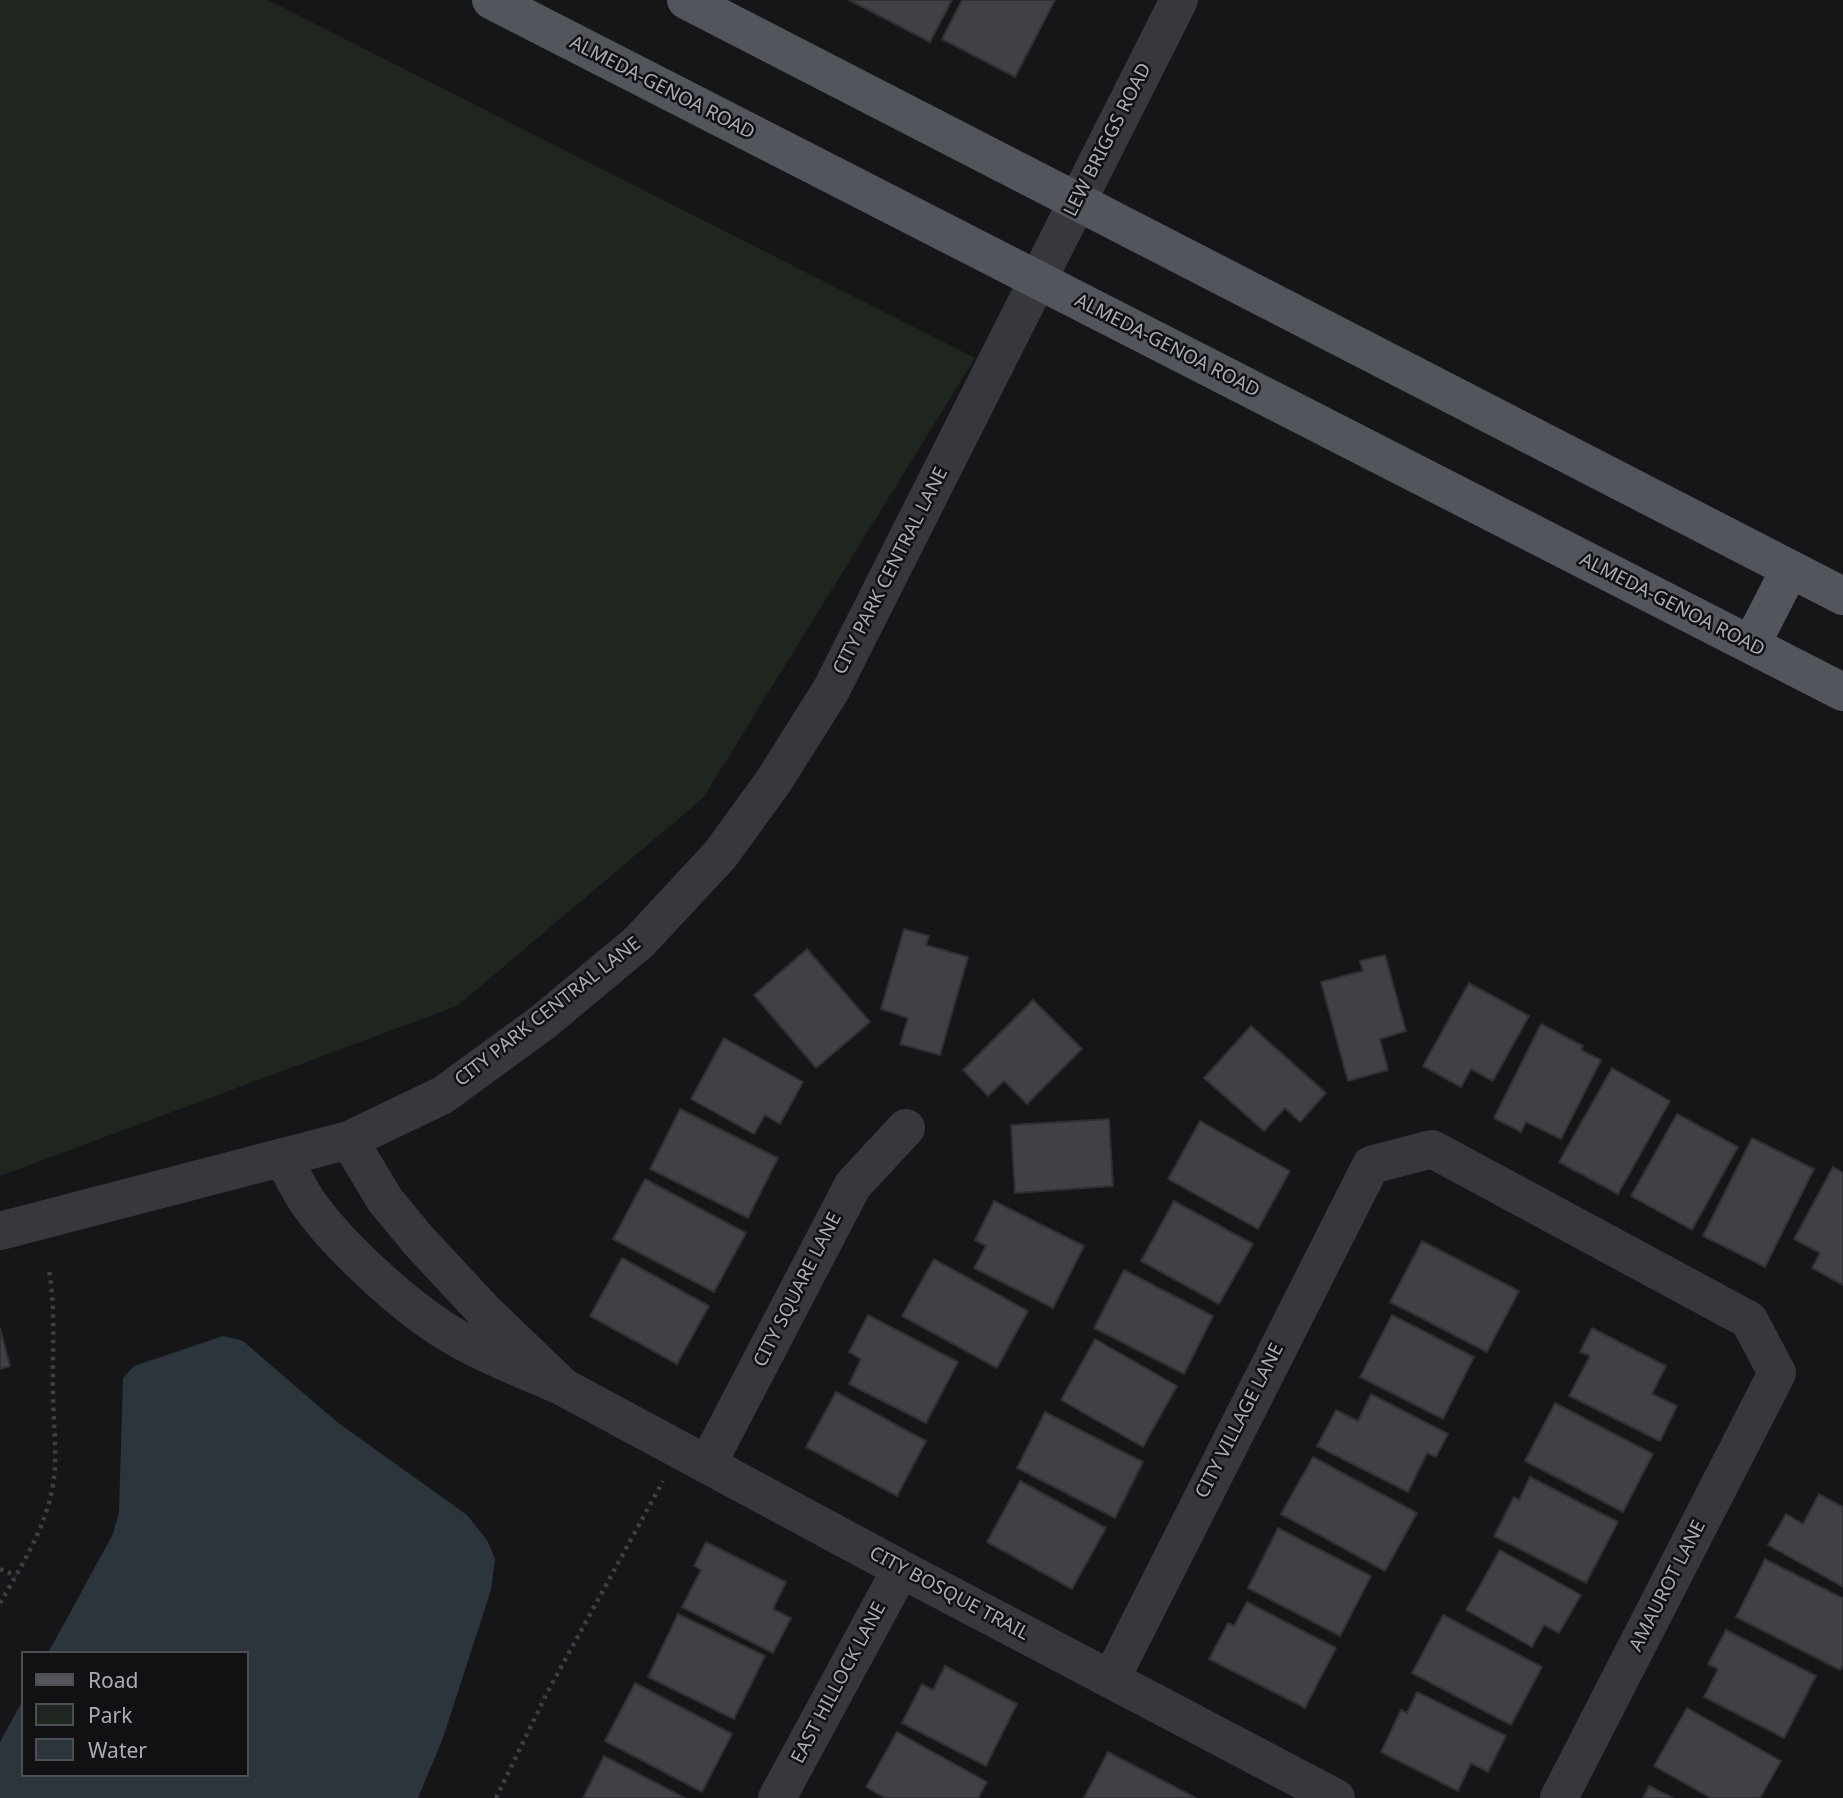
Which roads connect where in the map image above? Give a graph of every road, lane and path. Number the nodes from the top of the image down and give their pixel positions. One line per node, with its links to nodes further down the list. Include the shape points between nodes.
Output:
1 (491, 0): 5 (main road, ALMEDA-GENOA ROAD)
2 (686, 0): 4 (main road)
3 (1179, 0): 4 (street, LEW BRIGGS ROAD)
4 (1077, 202): 5 (street, LEW BRIGGS ROAD); 6 (main road)
5 (1038, 280): 8 (main road, ALMEDA-GENOA ROAD); 11 (street, CITY PARK CENTRAL LANE, via 831,690 720,855 639,942 542,1022 443,1094)
6 (1790, 569): 7 (main road); 8 (main road)
7 (1843, 596)
8 (1751, 645): 9 (main road, ALMEDA-GENOA ROAD)
9 (1843, 692)
10 (906, 1128): 17 (street, CITY SQUARE LANE, via 853,1185)
11 (349, 1140): 12 (street, CITY PARK CENTRAL LANE); 16 (street, via 385,1200 418,1240)
12 (283, 1157): 14 (street, CITY PARK CENTRAL LANE); 16 (street, via 309,1204 393,1291 442,1329)
13 (1371, 1165): 22 (street, CITY VILLAGE LANE); 27 (street, AMAUROT LANE, via 1432,1149 1749,1320 1777,1373)
14 (0, 1231)
15 (49, 1270): 20 (path, via 53,1294 53,1486)
16 (563, 1387): 17 (street, CITY BOSQUE TRAIL)
17 (694, 1457): 19 (street, CITY BOSQUE TRAIL); 24 (path, via 548,1691)
18 (0, 1569): 20 (path)
19 (901, 1569): 22 (street, CITY BOSQUE TRAIL); 25 (street, EAST HILLOCK LANE)
20 (16, 1576): 21 (path)
21 (0, 1603)
22 (1111, 1679): 23 (street, CITY BOSQUE TRAIL)
23 (1292, 1788): 26 (street, CITY BOSQUE TRAIL)
24 (496, 1798)
25 (777, 1798)
26 (1336, 1798)
27 (1559, 1798)

